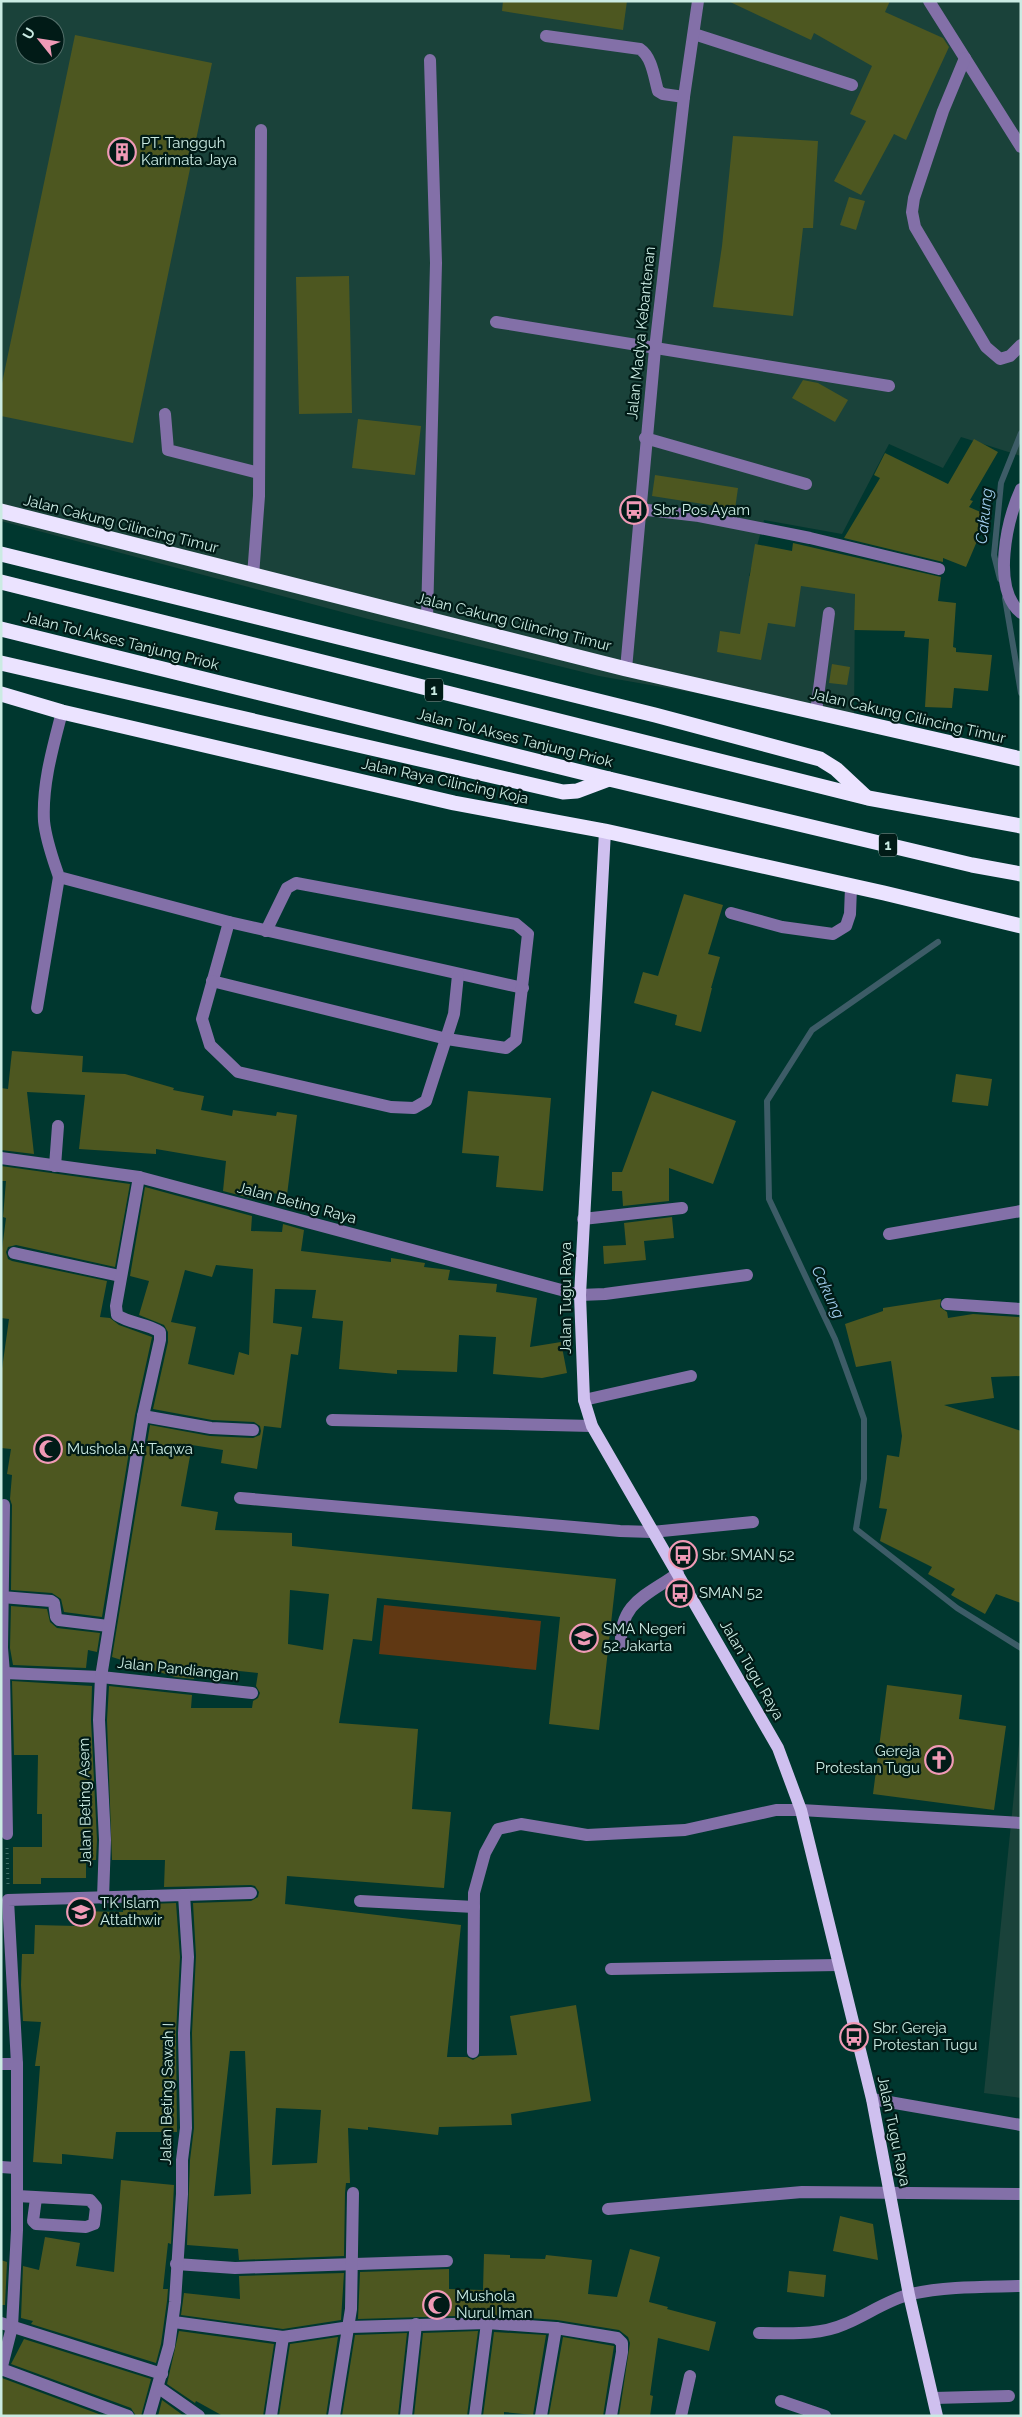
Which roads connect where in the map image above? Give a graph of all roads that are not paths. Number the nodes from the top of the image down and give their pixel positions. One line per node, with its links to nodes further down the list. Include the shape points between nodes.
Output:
1 (698, 1): 3 (street, Jalan Madya Kebantenan)
2 (929, 1): 5 (street)
3 (694, 34): 7 (street); 8 (street, Jalan Madya Kebantenan)
4 (546, 36): 8 (street, via 640,49 650,61 658,91)
5 (966, 58): 10 (street); 12 (street, via 943,111 912,212 915,227 986,348 1000,359 1010,356)
6 (430, 60): 28 (street, via 436,263)
7 (852, 85)
8 (684, 97): 13 (street, Jalan Madya Kebantenan)
9 (261, 130): 17 (street)
10 (1021, 147)
11 (496, 322): 13 (street)
12 (1021, 345)
13 (655, 349): 14 (street); 16 (street, Jalan Madya Kebantenan)
14 (889, 386)
15 (165, 414): 17 (street, via 168,450)
16 (645, 438): 18 (street); 20 (street, Jalan Madya Kebantenan)
17 (259, 473): 24 (street)
18 (806, 484)
19 (1021, 489): 27 (street, via 1014,503 1004,557 1006,590)
20 (639, 509): 23 (street, via 727,521); 31 (street, Jalan Madya Kebantenan)
21 (1, 511): 24 (highway, Jalan Cakung Cilincing Timur)
22 (1, 554): 37 (highway, via 655,715 820,759)
23 (939, 569)
24 (253, 576): 28 (highway, Jalan Cakung Cilincing Timur)
25 (1, 582): 37 (highway, Jalan Tol Akses Tanjung Priok / 1)
26 (829, 613): 34 (street)
27 (1021, 613)
28 (426, 618): 31 (highway, Jalan Cakung Cilincing Timur)
29 (1, 629): 36 (highway, Jalan Tol Akses Tanjung Priok / 1)
30 (7, 664): 36 (highway, via 563,792 577,791)
31 (626, 669): 34 (highway, Jalan Cakung Cilincing Timur)
32 (1, 694): 33 (highway, Jalan Raya Cilincing Koja)
33 (62, 712): 39 (highway, Jalan Raya Cilincing Koja, via 454,803); 41 (street, via 46,780 44,821)
34 (816, 712): 35 (highway, Jalan Cakung Cilincing Timur)
35 (1015, 758)
36 (609, 779): 40 (highway, Jalan Tol Akses Tanjung Priok / 1)
37 (868, 798): 38 (highway, Jalan Tol Akses Tanjung Priok / 1)
38 (1021, 826)
39 (605, 831): 42 (highway, Jalan Raya Cilincing Koja); 58 (main road, Jalan Tugu Raya)
40 (1021, 874)
41 (59, 877): 44 (street); 50 (street)
42 (851, 887): 43 (street, via 846,926 833,934 782,927); 45 (highway, Jalan Raya Cilincing Koja)
43 (731, 913)
44 (229, 922): 46 (street); 48 (street)
45 (1021, 926)
46 (266, 931): 47 (street); 49 (street, via 287,888 296,882 516,924 528,934)
47 (458, 975): 49 (street); 51 (street, via 454,1014)
48 (212, 981): 51 (street); 51 (street, via 202,1019 210,1044 238,1072 391,1107 414,1108 426,1101)
49 (523, 988): 51 (street, via 516,1040 506,1048)
50 (36, 1008)
51 (447, 1039)
52 (58, 1126): 54 (street)
53 (1, 1158): 54 (street, Jalan Beting Raya)
54 (55, 1166): 55 (street, Jalan Beting Raya)
55 (139, 1178): 62 (street, Jalan Beting Asem); 63 (street, Jalan Beting Raya)
56 (682, 1208): 58 (street)
57 (1021, 1211): 59 (street)
58 (583, 1219): 63 (main road, Jalan Tugu Raya)
59 (889, 1234)
60 (14, 1253): 62 (street)
61 (748, 1274): 63 (street)
62 (120, 1276): 68 (street, Jalan Beting Asem, via 117,1316 160,1332)
63 (580, 1296): 67 (main road, Jalan Tugu Raya)
64 (947, 1304): 65 (street)
65 (1021, 1309)
66 (691, 1376): 67 (street)
67 (584, 1400): 70 (main road, Jalan Tugu Raya)
68 (143, 1416): 71 (street, via 211,1428); 78 (street, Jalan Beting Asem)
69 (332, 1420): 70 (street)
70 (592, 1426): 75 (main road, Jalan Tugu Raya)
71 (253, 1430)
72 (240, 1498): 75 (street)
73 (4, 1504): 77 (street)
74 (753, 1522): 75 (street)
75 (652, 1532): 76 (main road, Jalan Tugu Raya)
76 (678, 1573): 79 (street, via 636,1601 624,1617); 83 (main road, Jalan Tugu Raya, via 778,1748)
77 (2, 1597): 78 (street, via 51,1601 59,1620); 80 (street)
78 (108, 1626): 81 (street, Jalan Beting Asem)
79 (620, 1645)
80 (4, 1673): 81 (street, Jalan Pandiangan); 85 (street)
81 (101, 1677): 82 (street, Jalan Pandiangan); 88 (street, Jalan Beting Asem)
82 (252, 1693)
83 (801, 1810): 84 (street); 90 (street, via 776,1810 685,1830 588,1835 521,1824 498,1829 485,1853 474,1893); 91 (main road, Jalan Tugu Raya)
84 (1021, 1823)
85 (7, 1834)
86 (251, 1893): 87 (street)
87 (184, 1895): 88 (street); 107 (street, Jalan Beting Sawah I, via 188,1957 184,2033 186,2128)
88 (103, 1898): 95 (street, via 8,1900)
89 (360, 1901): 90 (street)
90 (474, 1907): 93 (street)
91 (838, 1965): 92 (street); 96 (main road, Jalan Tugu Raya)
92 (611, 1969)
93 (473, 2052)
94 (1, 2064): 95 (street)
95 (17, 2064): 99 (street)
96 (872, 2099): 97 (street); 100 (main road, Jalan Tugu Raya)
97 (1021, 2125)
98 (1, 2167): 99 (street)
99 (16, 2168): 103 (street)
100 (890, 2191): 102 (street); 105 (street, via 802,2192); 110 (main road, Jalan Tugu Raya)
101 (353, 2194): 108 (street)
102 (1021, 2194)
103 (16, 2196): 104 (street); 114 (street, via 17,2230)
104 (36, 2198): 104 (street, via 90,2200 96,2207 94,2224 86,2227 36,2224 33,2221)
105 (608, 2210)
106 (447, 2261): 108 (street)
107 (176, 2264): 108 (street, via 235,2268); 111 (street, Jalan Beting Sawah I)
108 (351, 2265): 115 (street)
109 (1021, 2286): 110 (street, via 939,2289)
110 (909, 2295): 117 (street, via 845,2324 815,2333); 124 (main road, Jalan Tugu Raya)
111 (174, 2322): 118 (street); 120 (street, Jalan Beting Sawah I)
112 (487, 2322): 113 (street); 116 (street); 132 (street)
113 (416, 2324): 115 (street); 131 (street)
114 (7, 2325): 119 (street); 120 (street)
115 (350, 2328): 118 (street); 130 (street)
116 (556, 2328): 133 (street); 134 (street, via 617,2338 622,2343)
117 (759, 2333)
118 (283, 2337): 129 (street)
119 (1, 2370): 126 (street)
120 (162, 2374): 122 (street, Jalan Beting Sawah I)
121 (690, 2376): 135 (street)
122 (159, 2388): 127 (street, Jalan Beting Sawah I); 128 (street)
123 (1009, 2396): 124 (street)
124 (934, 2398): 137 (main road, Jalan Tugu Raya)
125 (780, 2401): 136 (street)
126 (128, 2416)
127 (149, 2416)
128 (199, 2416)
129 (271, 2416)
130 (334, 2416)
131 (406, 2416)
132 (475, 2416)
133 (541, 2416)
134 (611, 2416)
135 (681, 2416)
136 (825, 2416)
137 (937, 2416)

